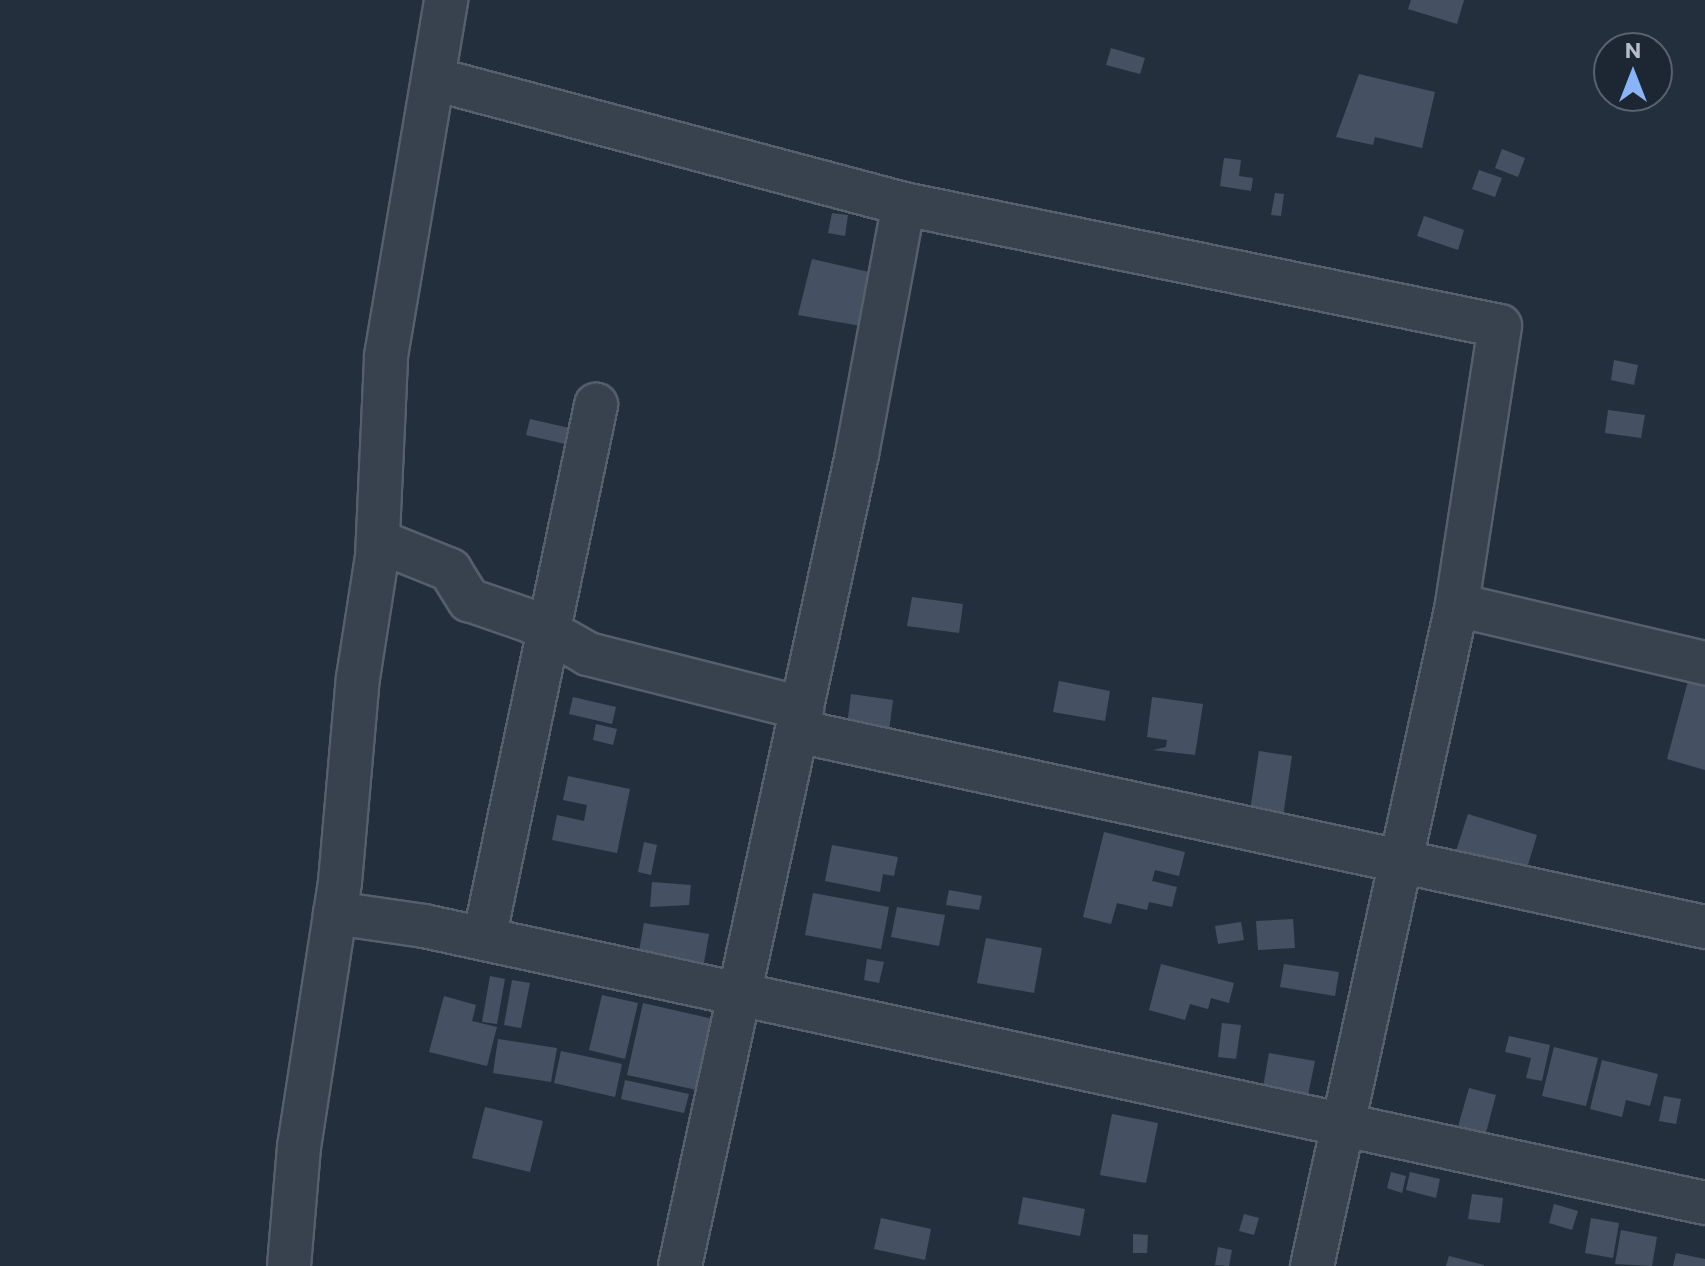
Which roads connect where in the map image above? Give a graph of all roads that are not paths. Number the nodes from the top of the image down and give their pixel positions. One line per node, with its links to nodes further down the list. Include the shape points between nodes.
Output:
1 (446, 0): 2 (street)
2 (434, 79): 3 (street); 5 (street, via 386,356)
3 (904, 204): 6 (street, via 1500,326); 9 (street)
4 (596, 405): 7 (street)
5 (378, 541): 7 (street, via 450,570 469,600); 11 (street)
6 (1457, 605): 8 (street); 10 (street)
7 (551, 633): 9 (street, via 588,654); 13 (street)
8 (1705, 663)
9 (799, 719): 10 (street); 14 (street)
10 (1401, 862): 12 (street); 15 (street)
11 (335, 913): 13 (street); 17 (street, via 299,1147)
12 (1705, 927)
13 (484, 939): 14 (street)
14 (739, 994): 15 (street); 18 (street)
15 (1343, 1125): 16 (street); 19 (street)
16 (1705, 1203)
17 (289, 1266)
18 (680, 1266)
19 (1312, 1266)

